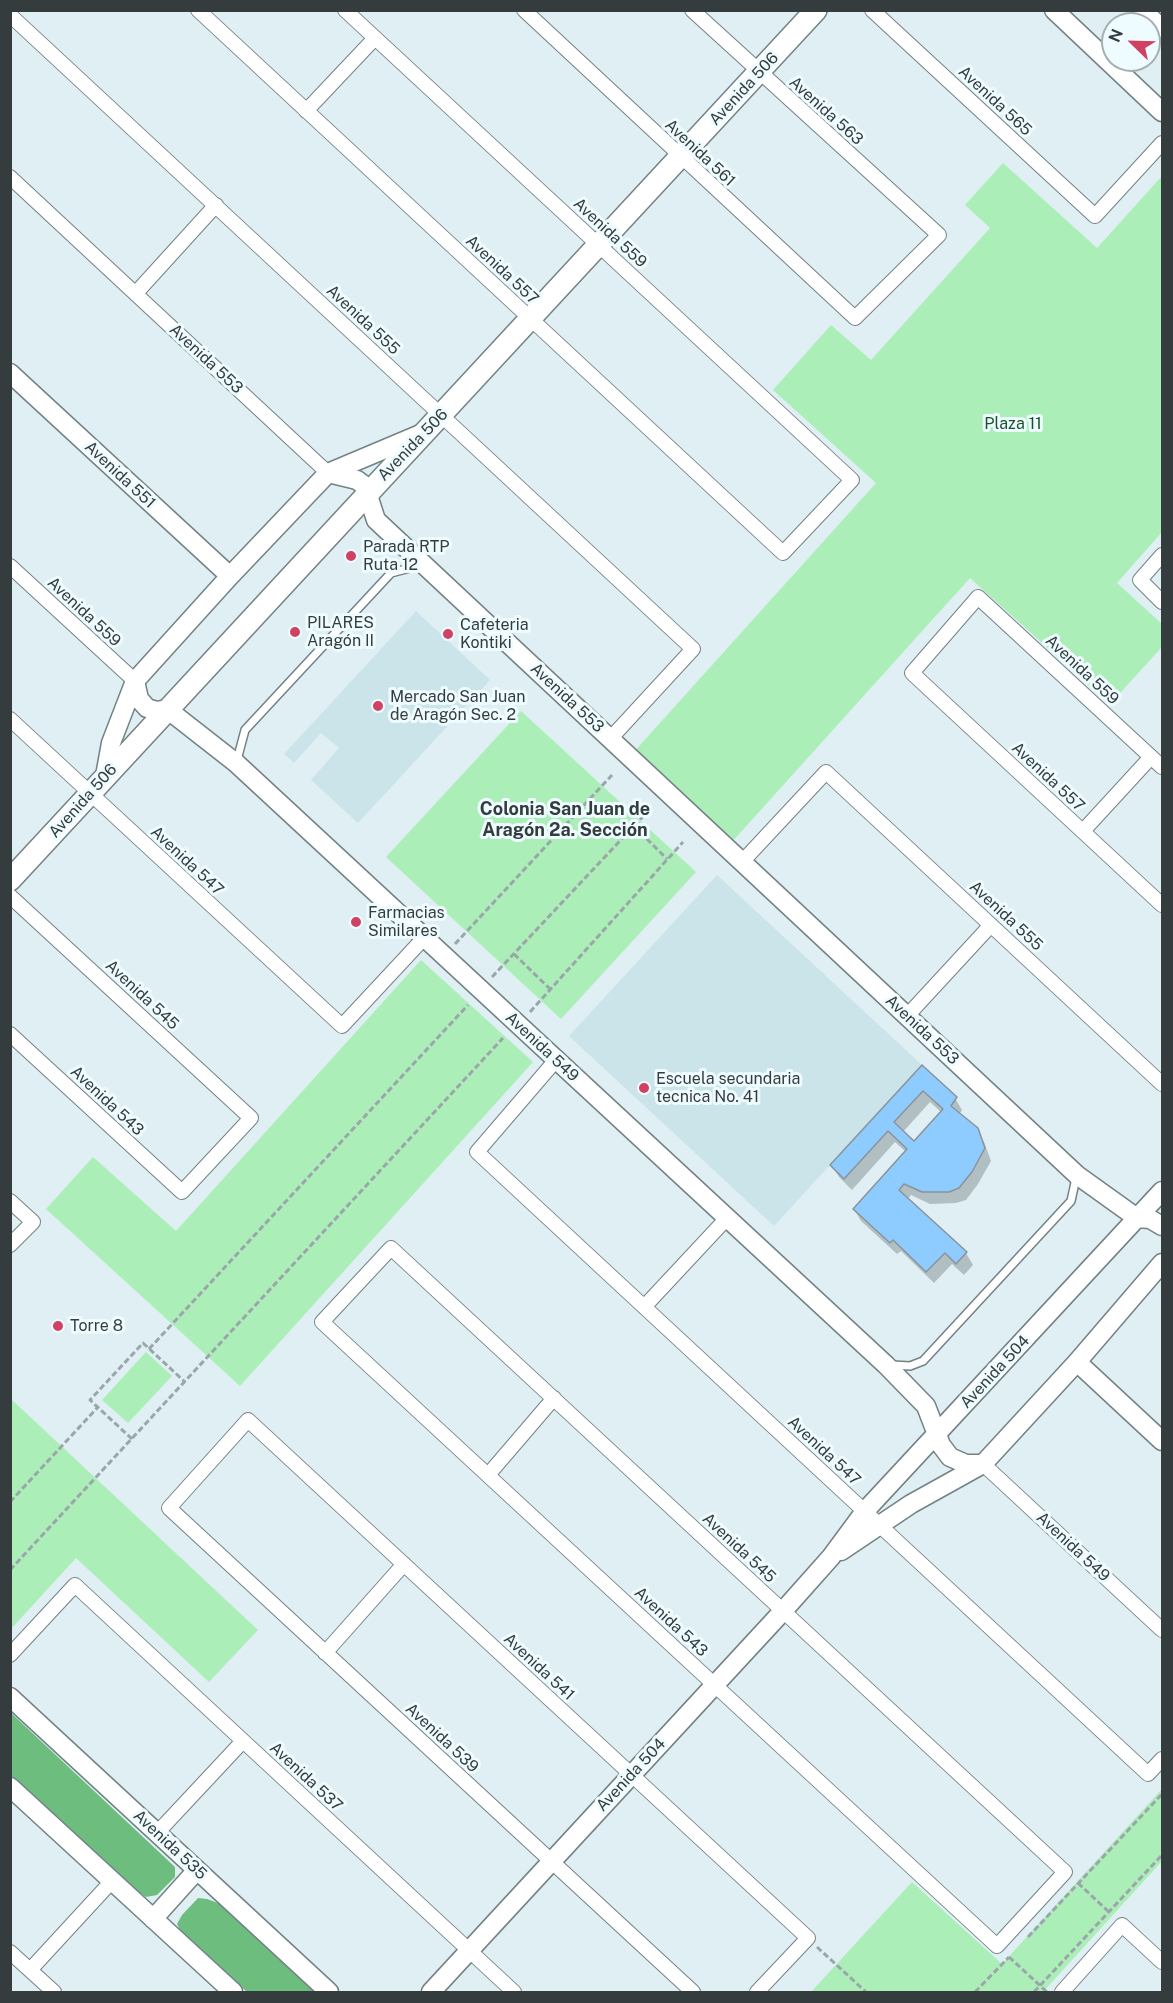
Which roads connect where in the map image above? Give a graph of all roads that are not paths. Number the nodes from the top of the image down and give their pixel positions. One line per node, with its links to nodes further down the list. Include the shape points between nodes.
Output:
1 (198, 10): 13 (street, Avenida 557)
2 (345, 10): 9 (street, Avenida 559)
3 (524, 10): 16 (street, Avenida 561)
4 (692, 10): 12 (street, Avenida 563)
5 (816, 10): 12 (main road, Avenida 506)
6 (872, 10): 15 (street, Avenida 565, via 1095,216)
7 (1054, 10): 10 (street)
8 (10, 15): 18 (street, Avenida 555)
9 (375, 38): 13 (street); 19 (street, Avenida 559)
10 (1101, 52)
11 (1122, 72): 14 (street)
12 (759, 73): 16 (main road, Avenida 506); 21 (street, Avenida 563, via 939,235)
13 (306, 111): 22 (street, Avenida 557)
14 (1162, 112)
15 (1162, 142)
16 (680, 157): 19 (main road, Avenida 506); 21 (street, Avenida 561)
17 (10, 177): 20 (street, Avenida 553)
18 (216, 205): 20 (street); 24 (street, Avenida 555)
19 (599, 245): 22 (main road, Avenida 506); 28 (street, Avenida 559, via 852,480)
20 (135, 293): 26 (street, Avenida 553)
21 (855, 318)
22 (531, 319): 24 (main road, Avenida 506); 28 (street, Avenida 557)
23 (10, 373): 32 (street, Avenida 551)
24 (442, 415): 25 (main road, Avenida 506); 38 (street, Avenida 555, via 693,649)
25 (427, 431): 26 (street); 27 (main road, Avenida 506)
26 (328, 473): 27 (street, Avenida 553, via 357,480); 32 (street)
27 (369, 492): 30 (street, Avenida 553, via 376,520); 36 (main road, Avenida 506)
28 (783, 554)
29 (1162, 555): 34 (street, via 1140,580)
30 (424, 565): 38 (street, Avenida 553); 40 (lane, via 391,573 245,730)
31 (10, 566): 35 (street, Avenida 559)
32 (230, 576): 35 (street)
33 (978, 597): 39 (street, Avenida 559); 44 (street, Avenida 557, via 912,673)
34 (1162, 602)
35 (135, 681): 36 (street, Avenida 549, via 139,699 147,708); 42 (street, via 111,743)
36 (167, 709): 40 (street, Avenida 549); 42 (main road, Avenida 506)
37 (10, 719): 43 (street, Avenida 547)
38 (610, 739): 45 (street, Avenida 553)
39 (1151, 757): 41 (street, Avenida 559); 44 (street)
40 (236, 763): 50 (street, Avenida 549)
41 (1162, 767)
42 (105, 776): 43 (main road, Avenida 506)
43 (91, 794): 46 (main road, Avenida 506); 50 (street, Avenida 547, via 342,1026)
44 (1083, 831): 48 (street, Avenida 557)
45 (742, 862): 49 (street, Avenida 555, via 826,772); 51 (street, Avenida 553)
46 (10, 880)
47 (10, 896): 57 (street, Avenida 545, via 251,1118)
48 (1162, 905)
49 (991, 925): 51 (street); 54 (street, Avenida 555)
50 (424, 938): 53 (street, Avenida 549)
51 (907, 1016): 55 (street, Avenida 553)
52 (10, 1034): 57 (street, Avenida 543)
53 (556, 1060): 59 (street, Avenida 549); 65 (street, Avenida 547, via 477,1152)
54 (1162, 1084)
55 (1077, 1175): 60 (street, Avenida 553); 67 (lane, via 1071,1201 923,1361 910,1366)
56 (1162, 1191): 60 (street, Avenida 504)
57 (182, 1192)
58 (10, 1201): 62 (street, via 33,1222)
59 (728, 1217): 65 (street); 67 (street, Avenida 549)
60 (1137, 1218): 61 (street, Avenida 553, via 1150,1219); 70 (street, Avenida 504)
61 (1162, 1226)
62 (10, 1245)
63 (391, 1248): 68 (street, Avenida 545); 73 (street, Avenida 543, via 322,1322)
64 (1162, 1263): 66 (street, Avenida 504)
65 (644, 1306): 74 (street, Avenida 547)
66 (1077, 1362): 71 (street); 72 (street, Avenida 504)
67 (886, 1365): 70 (street, Avenida 549, via 926,1406)
68 (554, 1398): 73 (street); 78 (street, Avenida 545)
69 (248, 1420): 77 (street, Avenida 541); 80 (street, Avenida 539, via 169,1508)
70 (937, 1435): 72 (street, Avenida 549, via 950,1457 966,1464); 74 (street, Avenida 504)
71 (1162, 1441)
72 (982, 1464): 75 (street, Avenida 504, via 911,1504); 79 (street, Avenida 549)
73 (488, 1475): 82 (street, Avenida 543)
74 (865, 1511): 75 (street, Avenida 547); 76 (street, Avenida 504)
75 (881, 1526): 76 (street, Avenida 504); 85 (street, Avenida 547, via 1148,1774)
76 (831, 1557): 78 (street, Avenida 504)
77 (404, 1564): 80 (street); 86 (street, Avenida 541)
78 (783, 1611): 82 (street, Avenida 504); 93 (street, Avenida 545, via 1065,1872)
79 (1162, 1630)
80 (325, 1653): 89 (street, Avenida 539)
81 (10, 1655): 84 (street, Avenida 537, via 75,1585)
82 (714, 1685): 86 (street, Avenida 504); 93 (street, Avenida 543)
83 (10, 1697): 88 (street, Avenida 535)
84 (243, 1741): 88 (street); 94 (street, Avenida 537)
85 (1162, 1759)
86 (631, 1775): 89 (street, Avenida 504); 104 (street, Avenida 541, via 808,1938)
87 (10, 1787): 91 (street)
88 (157, 1833): 90 (street, Avenida 535)
89 (551, 1862): 94 (street, Avenida 504); 103 (street, Avenida 539)
90 (197, 1870): 92 (street); 100 (street, Avenida 535)
91 (112, 1881): 92 (street); 97 (street)
92 (153, 1919): 99 (street)
93 (997, 1946)
94 (469, 1951): 101 (street, Avenida 504); 102 (street, Avenida 537)
95 (10, 1952): 97 (street)
96 (1162, 1962): 105 (street, via 1122,1925)
97 (30, 1970): 98 (street)
98 (54, 1992)
99 (232, 1992)
100 (330, 1992)
101 (431, 1992)
102 (514, 1992)
103 (693, 1992)
104 (757, 1992)
105 (1062, 1992)

